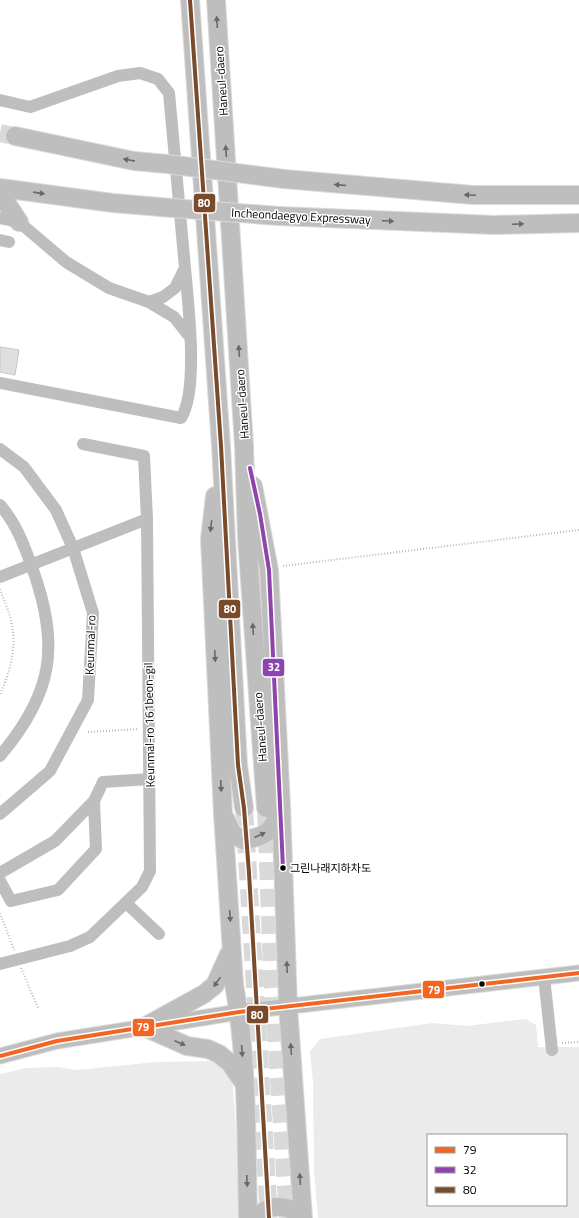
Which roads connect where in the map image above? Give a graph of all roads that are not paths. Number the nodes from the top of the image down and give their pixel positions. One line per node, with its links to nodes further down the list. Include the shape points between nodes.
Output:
1 (190, 0): 16 (highway, Haneul-daero)
2 (216, 0): 26 (highway, Haneul-daero, one-way to 2, via 269,570 260,514 244,446)
3 (0, 100): 11 (street, via 30,106 118,76 140,73 158,79 169,93)
4 (15, 136): 7 (highway, one-way to 4, bridge, via 473,195 284,179 134,161)
5 (0, 188): 10 (highway, Incheondaegyo Expressway, one-way to 10, bridge, via 113,203 279,216 494,225)
6 (0, 193): 9 (highway)
7 (579, 195)
8 (0, 218): 9 (street)
9 (20, 222): 12 (street, via 66,262 109,288)
10 (579, 223)
11 (185, 268): 12 (street, via 175,288 163,297); 13 (street)
12 (149, 302): 13 (street, via 174,317)
13 (190, 337): 14 (street, via 187,409 181,418)
14 (0, 383)
15 (84, 444): 19 (street, Keunmal-ro 161beon-gil, via 144,456)
16 (221, 446): 27 (highway, Haneul-daero, via 232,671 238,764); 29 (highway, one-way to 29, via 210,539)
17 (0, 449): 20 (street, Keunmal-ro, via 24,468 56,510)
18 (0, 505): 21 (street, via 20,536)
19 (147, 519): 20 (street); 24 (street, Keunmal-ro 161beon-gil)
20 (73, 548): 21 (street); 28 (street, Keunmal-ro, via 93,613 88,700 50,771)
21 (31, 564): 22 (street); 23 (street, via 41,591 47,625 47,669 33,711)
22 (0, 577)
23 (0, 756)
24 (150, 779): 25 (street, via 103,782); 32 (street, Keunmal-ro 161beon-gil, via 150,871 142,887)
25 (94, 801): 30 (street, via 55,841); 31 (street, via 96,849 58,890 11,900)
26 (274, 806): 29 (highway, one-way to 26, via 232,833 243,840 262,836 271,829 276,822); 38 (highway, Haneul-daero, one-way to 26)
27 (244, 808)
28 (0, 814)
29 (223, 814): 34 (highway, one-way to 34)
30 (0, 873)
31 (0, 881)
32 (126, 903): 33 (street); 35 (street, Keunmal-ro 161beon-gil, via 90,937 70,946)
33 (159, 934)
34 (232, 946): 39 (highway, via 234,984); 40 (highway, one-way to 40, via 215,985)
35 (0, 964)
36 (579, 973): 37 (main road)
37 (544, 977): 38 (main road); 41 (street)
38 (288, 1006): 39 (main road); 46 (highway, Haneul-daero, one-way to 38)
39 (239, 1012): 40 (main road); 43 (highway, one-way to 43)
40 (144, 1028): 42 (main road, via 57,1041); 43 (highway, one-way to 43, via 187,1046 208,1049 219,1054 230,1063)
41 (552, 1047)
42 (0, 1056)
43 (244, 1083): 44 (highway, one-way to 44)
44 (248, 1218)
45 (256, 1218): 46 (highway, via 269,1208 282,1206 293,1210)
46 (302, 1218)

